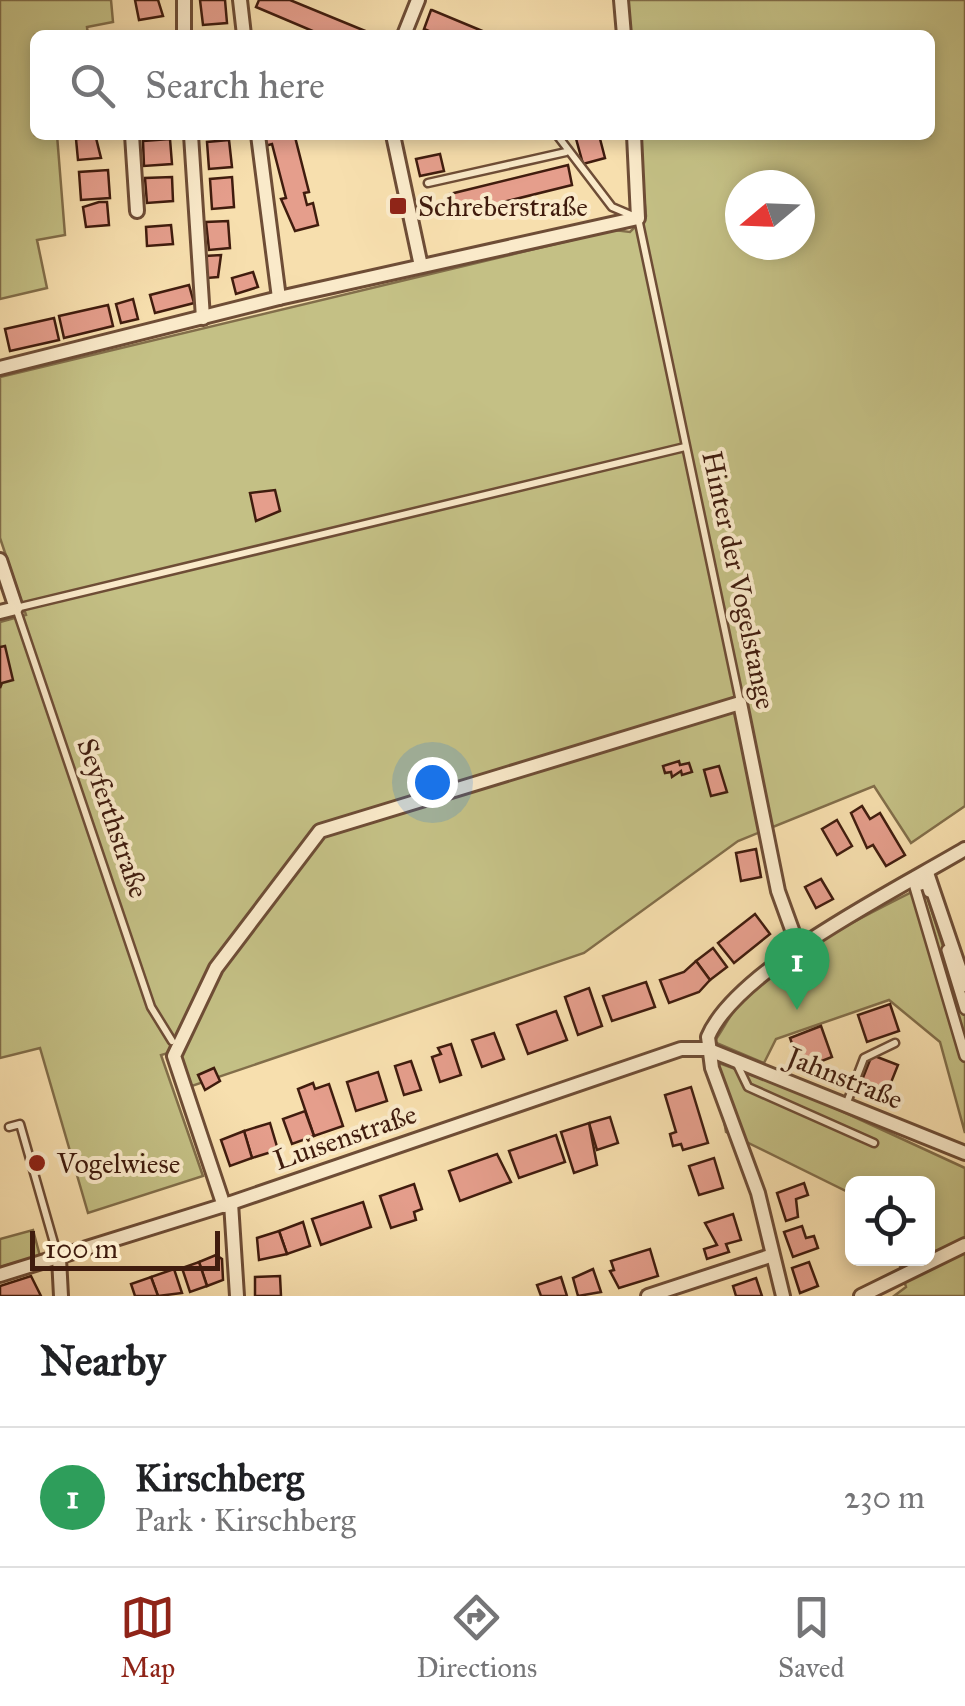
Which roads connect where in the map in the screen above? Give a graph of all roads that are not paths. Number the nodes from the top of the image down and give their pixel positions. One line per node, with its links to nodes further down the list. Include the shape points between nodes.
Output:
1 (184, 0): 5 (street)
2 (240, 0): 6 (street)
3 (418, 0): 7 (street)
4 (621, 0): 8 (street)
5 (184, 30)
6 (243, 30)
7 (406, 30)
8 (624, 30)
9 (132, 140): 17 (street)
10 (190, 140): 21 (street)
11 (259, 140): 20 (street)
12 (395, 140): 19 (street)
13 (560, 140): 15 (lane)
14 (634, 140): 18 (street)
15 (566, 152): 16 (lane); 18 (lane, via 612,207)
16 (428, 184)
17 (137, 212)
18 (638, 218): 19 (street); 23 (lane, Hinter der Vogelstange)
19 (421, 266): 20 (street)
20 (280, 298): 21 (street)
21 (203, 318): 22 (street)
22 (0, 368)
23 (685, 447): 25 (lane); 27 (lane, Hinter der Vogelstange)
24 (0, 560): 25 (street, Seyferthstraße)
25 (16, 608): 26 (street); 34 (lane, Seyferthstraße, via 152,1007)
26 (0, 612)
27 (740, 703): 30 (street, Hinter der Vogelstange, via 778,891); 34 (street, via 320,831 230,946)
28 (965, 850): 29 (street)
29 (927, 873): 30 (street); 31 (street)
30 (799, 949): 35 (street, via 729,1008 712,1027)
31 (965, 985)
32 (965, 1009): 36 (street, via 926,883 921,884 915,887)
33 (894, 1043): 38 (lane, via 864,1058)
34 (174, 1044): 42 (street, Seyferthstraße)
35 (707, 1049): 37 (street, Jahnstraße); 42 (street, Luisenstraße, via 652,1056); 44 (street, via 754,1179)
36 (965, 1056)
37 (736, 1060): 38 (street, Jahnstraße); 40 (lane, via 748,1087)
38 (846, 1106): 41 (street, Jahnstraße)
39 (10, 1127): 45 (lane, via 20,1124)
40 (874, 1143)
41 (965, 1153)
42 (228, 1204): 45 (street, Luisenstraße); 48 (street, Seyferthstraße)
43 (965, 1245): 51 (street)
44 (770, 1256): 49 (street); 50 (street)
45 (58, 1258): 46 (street, Luisenstraße); 47 (street)
46 (0, 1275)
47 (61, 1296)
48 (238, 1296)
49 (648, 1296)
50 (783, 1296)
51 (861, 1296)

